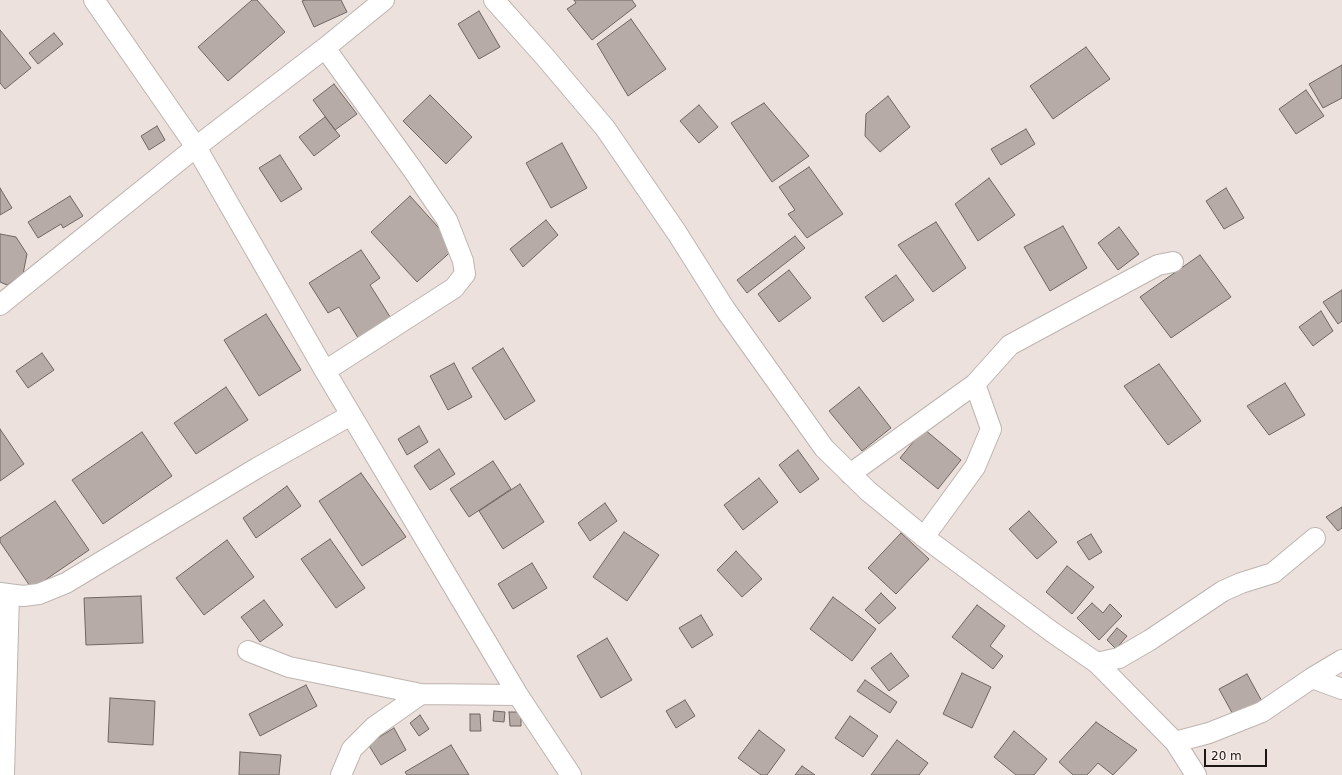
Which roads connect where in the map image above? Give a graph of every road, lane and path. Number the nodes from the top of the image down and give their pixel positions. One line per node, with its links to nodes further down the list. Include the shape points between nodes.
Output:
1 (94, 0): 5 (street)
2 (384, 0): 4 (street)
3 (494, 0): 11 (street, via 605,128 677,232 725,309 824,448)
4 (325, 48): 5 (street); 8 (street, via 448,220 465,274 454,288)
5 (196, 147): 7 (street); 8 (street)
6 (1174, 262): 9 (street, via 1158,265 1010,345)
7 (0, 305)
8 (325, 371): 10 (street)
9 (975, 384): 11 (street); 12 (street, via 991,429 975,467)
10 (351, 414): 14 (street, via 66,583 39,594); 21 (street)
11 (850, 474): 12 (street)
12 (924, 538): 17 (street)
13 (1315, 538): 17 (street, via 1273,573 1223,591 1119,658)
14 (5, 594): 23 (street)
15 (248, 652): 20 (street, via 289,667)
16 (1342, 660): 18 (street)
17 (1097, 663): 22 (street)
18 (1312, 678): 19 (street); 22 (street, via 1262,712 1209,733)
19 (1342, 689)
20 (421, 694): 21 (street); 24 (street, via 374,727 352,749)
21 (518, 695): 25 (street)
22 (1175, 742): 26 (street)
23 (4, 775)
24 (341, 775)
25 (571, 775)
26 (1196, 775)

